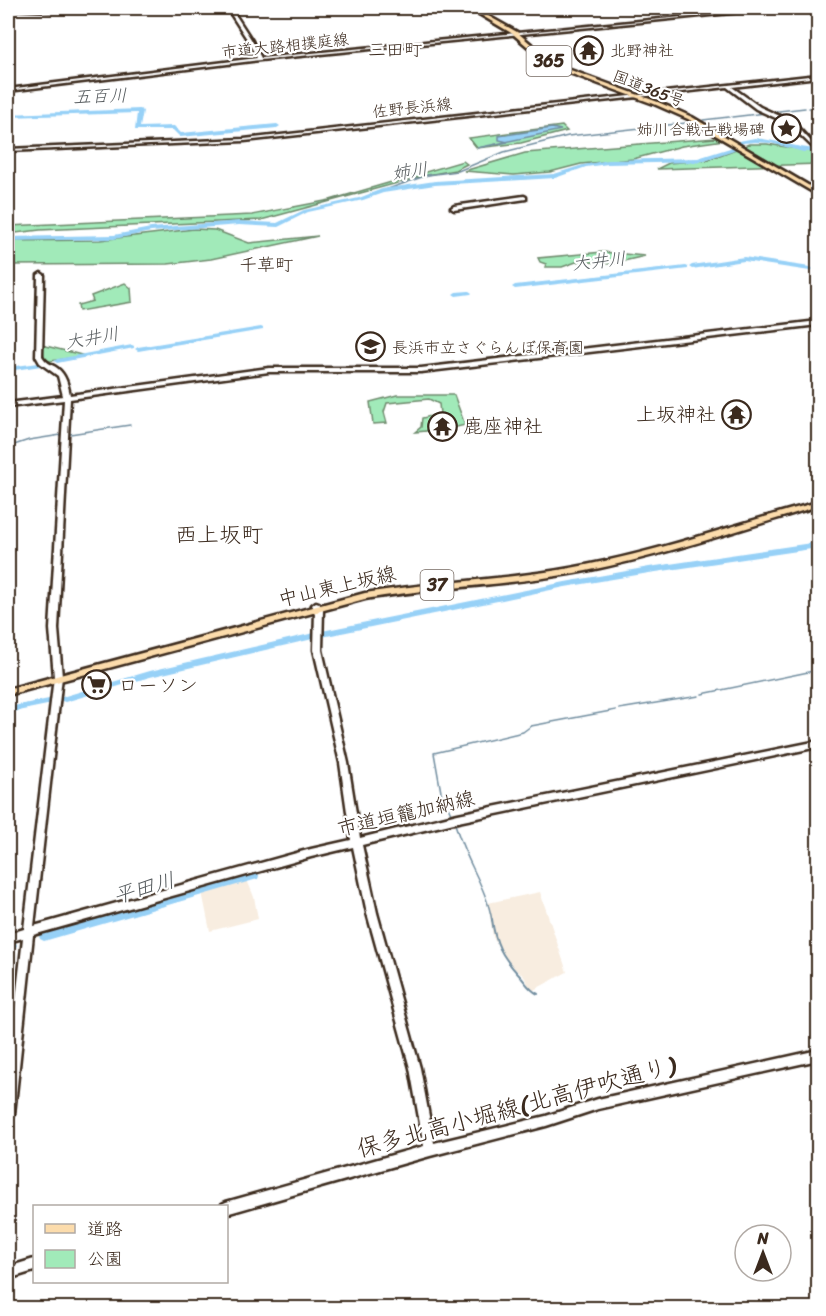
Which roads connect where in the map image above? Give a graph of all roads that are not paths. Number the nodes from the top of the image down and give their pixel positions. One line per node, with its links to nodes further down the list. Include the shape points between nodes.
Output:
1 (8, 8): 5 (street)
2 (229, 8): 7 (street)
3 (471, 8): 6 (highway, 国道365号 / 365)
4 (780, 8): 6 (street, 市道大路相撲庭線)
5 (56, 10)
6 (515, 33): 7 (street, 市道大路相撲庭線); 11 (highway, 国道365号 / 365, via 563,69)
7 (260, 59): 10 (street, 市道大路相撲庭線)
8 (819, 76): 9 (street, 佐野長浜線)
9 (728, 86): 11 (street, 佐野長浜線); 13 (street, via 765,112 791,123)
10 (8, 90)
11 (637, 96): 12 (street, 佐野長浜線, via 244,140); 14 (highway, 国道365号 / 365, via 690,118)
12 (8, 150)
13 (819, 151)
14 (819, 193)
15 (524, 198): 16 (street)
16 (454, 208)
17 (41, 275): 19 (street, via 39,356 63,378)
18 (819, 323): 19 (street, via 476,365 392,371 269,370)
19 (67, 397): 20 (street); 23 (street, via 54,629)
20 (8, 405)
21 (819, 502): 22 (main road, 中山東上坂線 / 37, via 586,568 411,588)
22 (317, 607): 23 (main road, 中山東上坂線 / 37); 27 (street, via 318,650 344,763)
23 (58, 675): 24 (main road, 中山東上坂線 / 37); 25 (main road, 中山東上坂線 / 37); 28 (street)
24 (8, 687)
25 (8, 692)
26 (819, 744): 27 (street, 市道垣籠加納線, via 692,768)
27 (356, 843): 28 (street, 市道垣籠加納線); 32 (street, via 416,1068)
28 (28, 933): 29 (street, 市道垣籠加納線); 31 (street)
29 (8, 938)
30 (819, 1055): 32 (street, 保多北高小堀線(北高伊吹通り), via 598,1104)
31 (8, 1114)
32 (430, 1150): 33 (street, 保多北高小堀線(北高伊吹通り))
33 (228, 1207)
34 (33, 1265): 35 (street)
35 (8, 1273)

